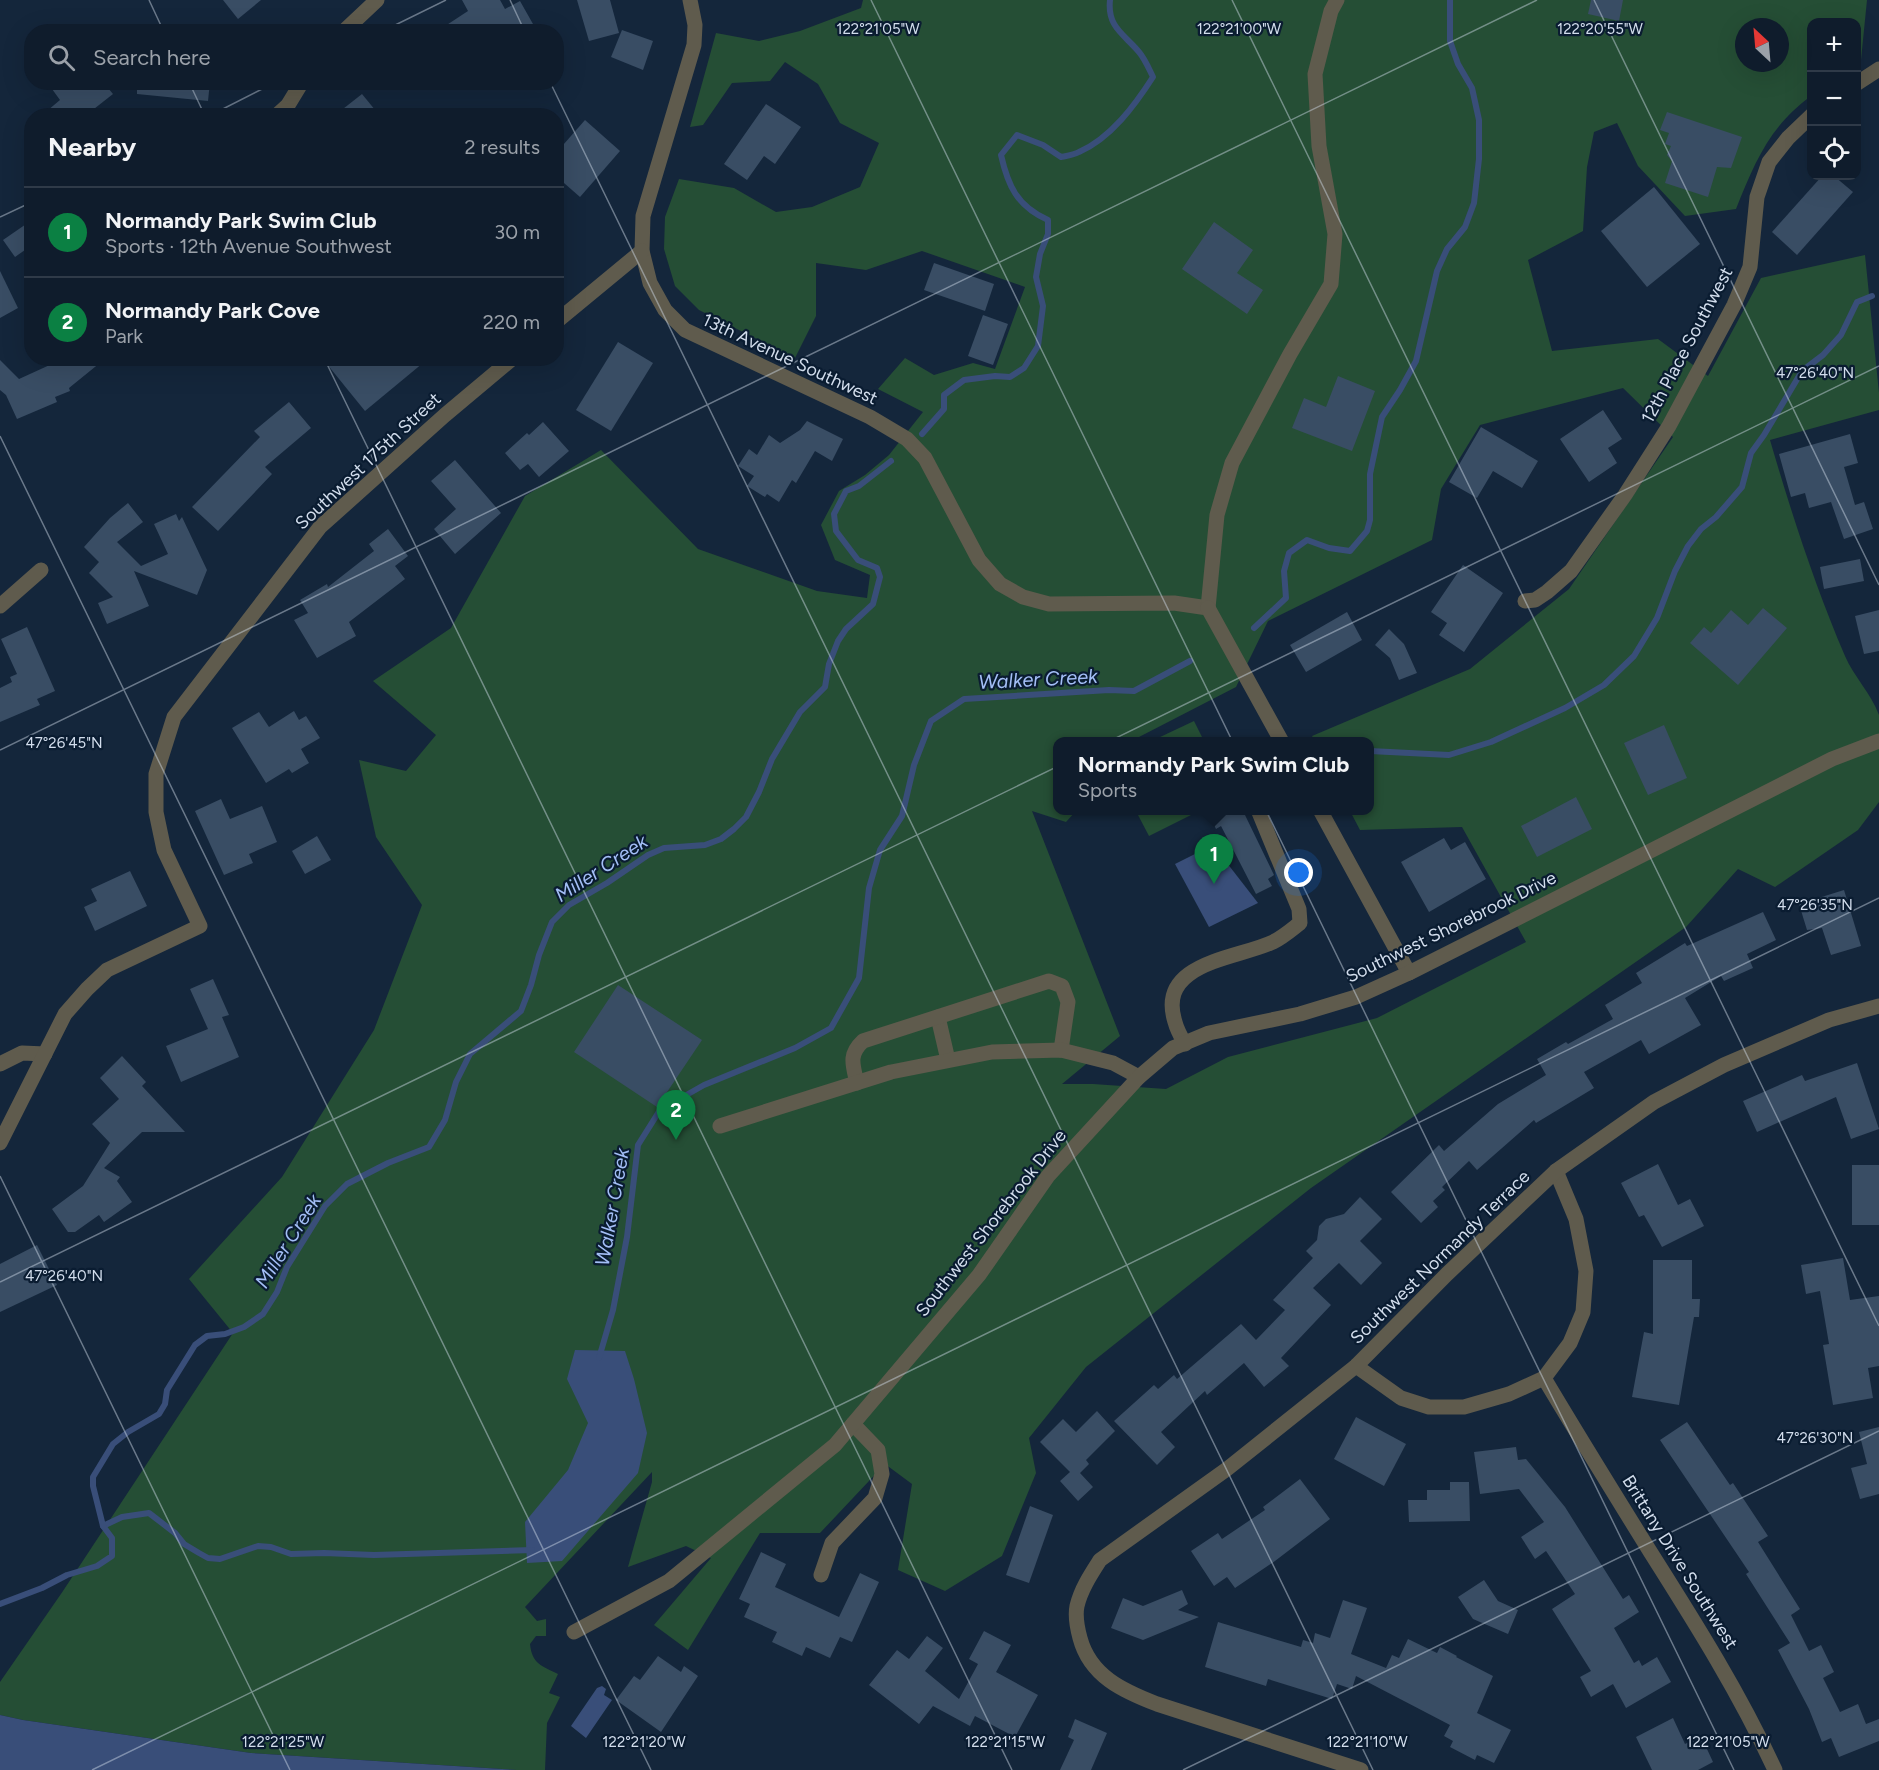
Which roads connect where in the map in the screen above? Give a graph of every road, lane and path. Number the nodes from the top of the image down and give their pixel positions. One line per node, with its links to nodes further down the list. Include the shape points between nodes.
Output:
1 (377, 0): 4 (street)
2 (690, 0): 12 (street, 13th Avenue Southwest, via 694,45 644,216)
3 (1337, 0): 18 (street, via 1315,74 1319,146 1335,234 1331,284 1232,463 1217,515)
4 (352, 24)
5 (1879, 65): 6 (street)
6 (1879, 69): 7 (street); 8 (street)
7 (1879, 79)
8 (1861, 81)
9 (297, 90): 10 (street)
10 (285, 108)
11 (1807, 120): 16 (street, 12th Place Southwest, via 1769,162 1757,197 1750,267 1669,426 1571,571 1535,600)
12 (642, 251): 13 (street); 18 (street, 13th Avenue Southwest, via 650,283 665,310 685,330 870,417 907,439 925,458 979,560 1000,584 1023,597 1048,604 1174,603)
13 (564, 315)
14 (503, 366): 28 (street, Southwest 175th Street, via 320,527 174,717 156,774 156,812 164,850 200,926 107,970 65,1014)
15 (41, 570): 17 (street)
16 (1525, 600)
17 (0, 606)
18 (1208, 608): 19 (street)
19 (1280, 737)
20 (1879, 741): 23 (street, Southwest Shorebrook Drive, via 1832,759)
21 (1260, 815): 26 (street, via 1299,909 1300,923 1272,942 1188,973 1175,988 1173,1005 1174,1021)
22 (1323, 815): 23 (street)
23 (1409, 973): 26 (street, Southwest Shorebrook Drive, via 1334,1004 1209,1033)
24 (1879, 1006): 35 (street, Southwest Normandy Terrace, via 1829,1020 1724,1065 1654,1102)
25 (938, 1017): 27 (street, via 1049,981 1062,986 1068,1002); 29 (street); 32 (street, via 863,1041 852,1059)
26 (1185, 1044): 31 (street, Southwest Shorebrook Drive, via 1173,1048)
27 (1061, 1050): 29 (street, via 992,1052); 31 (street, via 1113,1063)
28 (45, 1054): 30 (street, via 22,1053); 34 (street)
29 (948, 1060): 32 (street, via 891,1071)
30 (0, 1064)
31 (1139, 1077): 38 (street, Southwest Shorebrook Drive, via 1048,1176 979,1275)
32 (857, 1083): 33 (street)
33 (720, 1126)
34 (0, 1143)
35 (1556, 1171): 36 (street, Southwest Normandy Terrace); 37 (street, via 1576,1219 1586,1271 1583,1312 1570,1343)
36 (1356, 1366): 37 (street, via 1401,1398 1430,1407 1464,1407 1509,1394); 41 (street, Southwest Normandy Terrace, via 1227,1469 1100,1560 1086,1581 1076,1623 1089,1661 1102,1676 1126,1692)
37 (1544, 1378): 42 (street, Brittany Drive Southwest, via 1722,1666)
38 (853, 1424): 39 (street, via 878,1450 882,1474 875,1498 832,1543); 40 (street, Southwest Shorebrook Drive, via 835,1445 669,1581)
39 (821, 1575)
40 (574, 1632)
41 (1361, 1770)
42 (1775, 1770)

